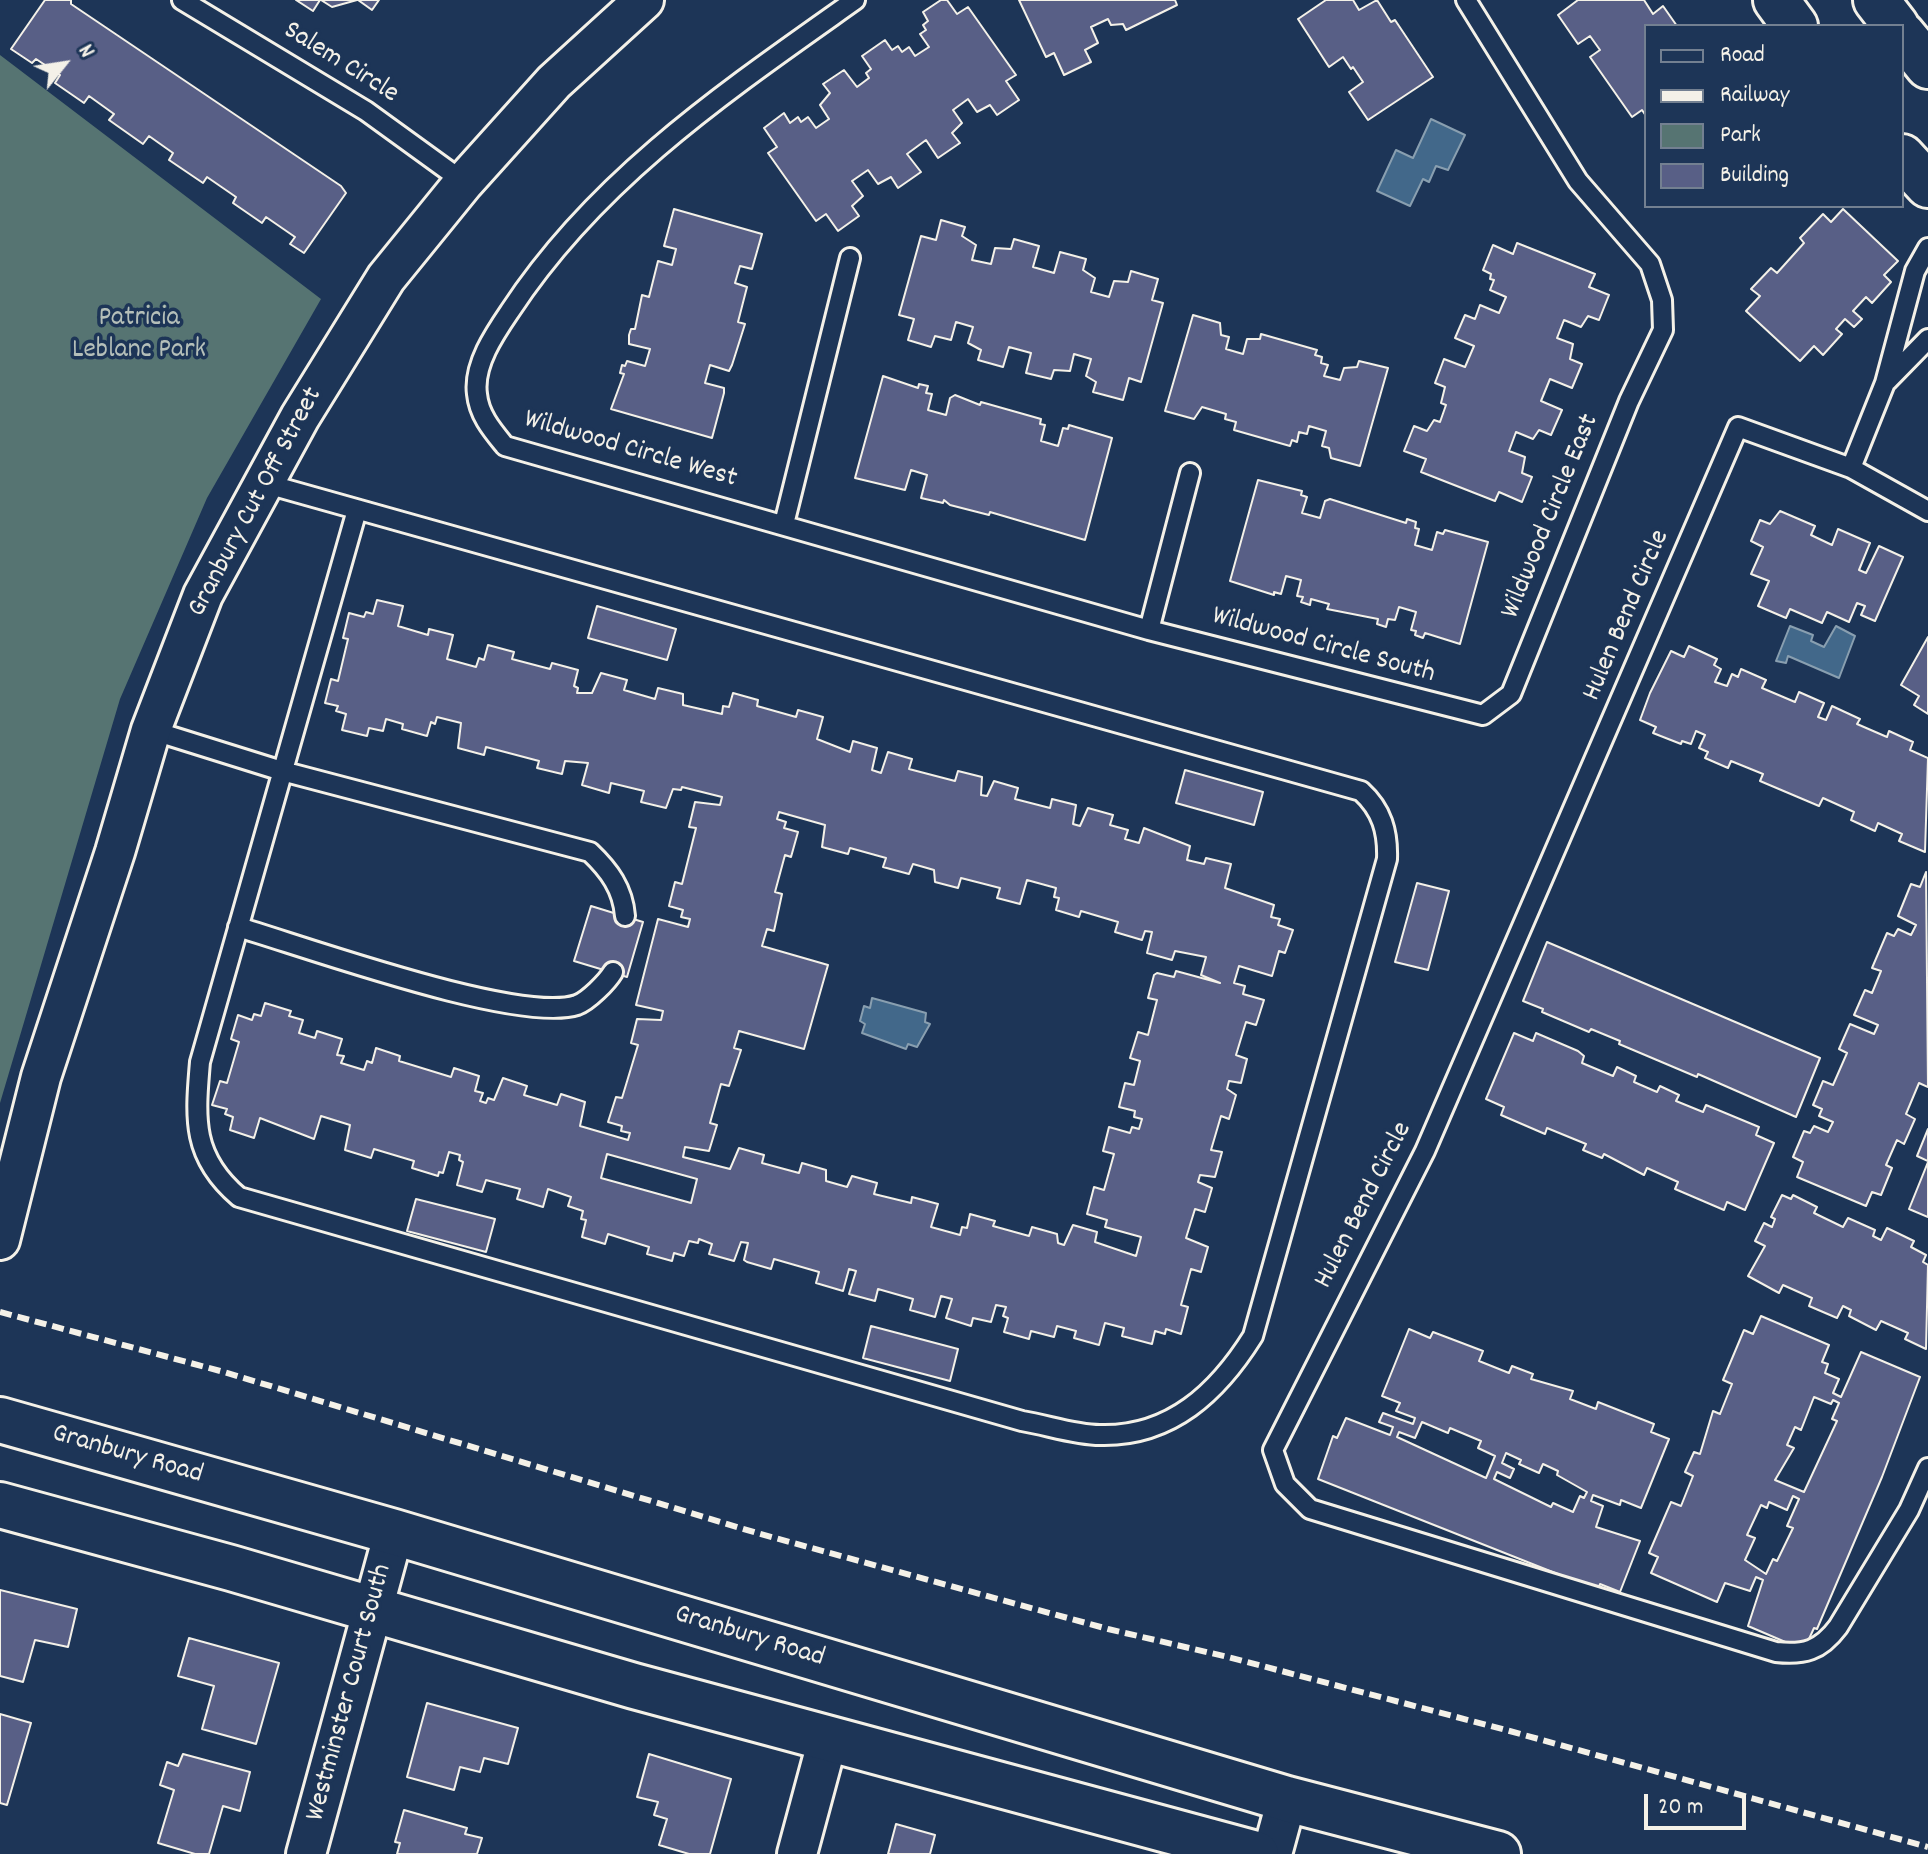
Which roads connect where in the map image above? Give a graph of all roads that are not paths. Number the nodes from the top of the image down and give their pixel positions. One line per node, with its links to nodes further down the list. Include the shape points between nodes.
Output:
1 (644, 0): 12 (street, Granbury Cut Off Street, via 554,82)
2 (855, 0): 23 (lane, Wildwood Circle West, via 668,137 597,201 540,265 487,345 476,392 486,422 505,446)
3 (1776, 0): 7 (main road)
4 (1876, 0): 8 (main road)
5 (184, 1): 12 (lane, Salem Circle, via 366,111)
6 (1474, 3): 25 (lane, Wildwood Circle East, via 1578,181 1650,264 1662,300 1663,330 1629,401 1511,694)
7 (1794, 24)
8 (1894, 24)
9 (1904, 36): 10 (main road)
10 (1928, 66)
11 (1904, 159): 13 (main road)
12 (464, 182): 20 (street, Granbury Cut Off Street, via 386,278 300,417)
13 (1928, 185)
14 (1928, 248): 17 (lane, via 1915,271)
15 (850, 258): 23 (lane)
16 (1928, 339): 17 (lane)
17 (1885, 383): 18 (lane)
18 (1851, 468): 22 (lane, Hulen Bend Circle); 33 (lane, Hulen Bend Circle, via 1738,427 1425,1151 1273,1450 1285,1484 1310,1509 1776,1652 1804,1655 1838,1627 1909,1510)
19 (1190, 473): 24 (lane)
20 (267, 484): 21 (lane); 26 (street, Granbury Cut Off Street, via 203,595)
21 (357, 510): 27 (lane); 29 (lane, via 1361,791 1374,803 1388,835 1387,859 1253,1336 1229,1375 1203,1400 1143,1429 1101,1435 1022,1421 239,1197 217,1179 195,1125 200,1062)
22 (1928, 511)
23 (784, 524): 24 (lane, Wildwood Circle West)
24 (1149, 630): 25 (lane, Wildwood Circle South)
25 (1483, 715)
26 (151, 730): 27 (lane); 31 (street, Granbury Cut Off Street, via 41,1077)
27 (282, 771): 28 (lane, via 590,852 613,878); 29 (lane)
28 (625, 916)
29 (238, 927): 30 (lane, via 475,997 536,1009 579,1005)
30 (613, 972)
31 (0, 1240)
32 (0, 1420): 37 (main road, Granbury Road)
33 (1928, 1468)
34 (0, 1481): 36 (main road)
35 (0, 1505): 36 (main road)
36 (68, 1524): 38 (main road)
37 (394, 1532): 38 (street, Westminster Court South); 40 (main road, Granbury Road)
38 (375, 1610): 39 (main road); 41 (street, Westminster Court South)
39 (828, 1739): 42 (street); 43 (main road)
40 (1287, 1799): 44 (street); 45 (main road, Granbury Road)
41 (306, 1854)
42 (797, 1854)
43 (1256, 1854)
44 (1272, 1854)
45 (1498, 1854)

